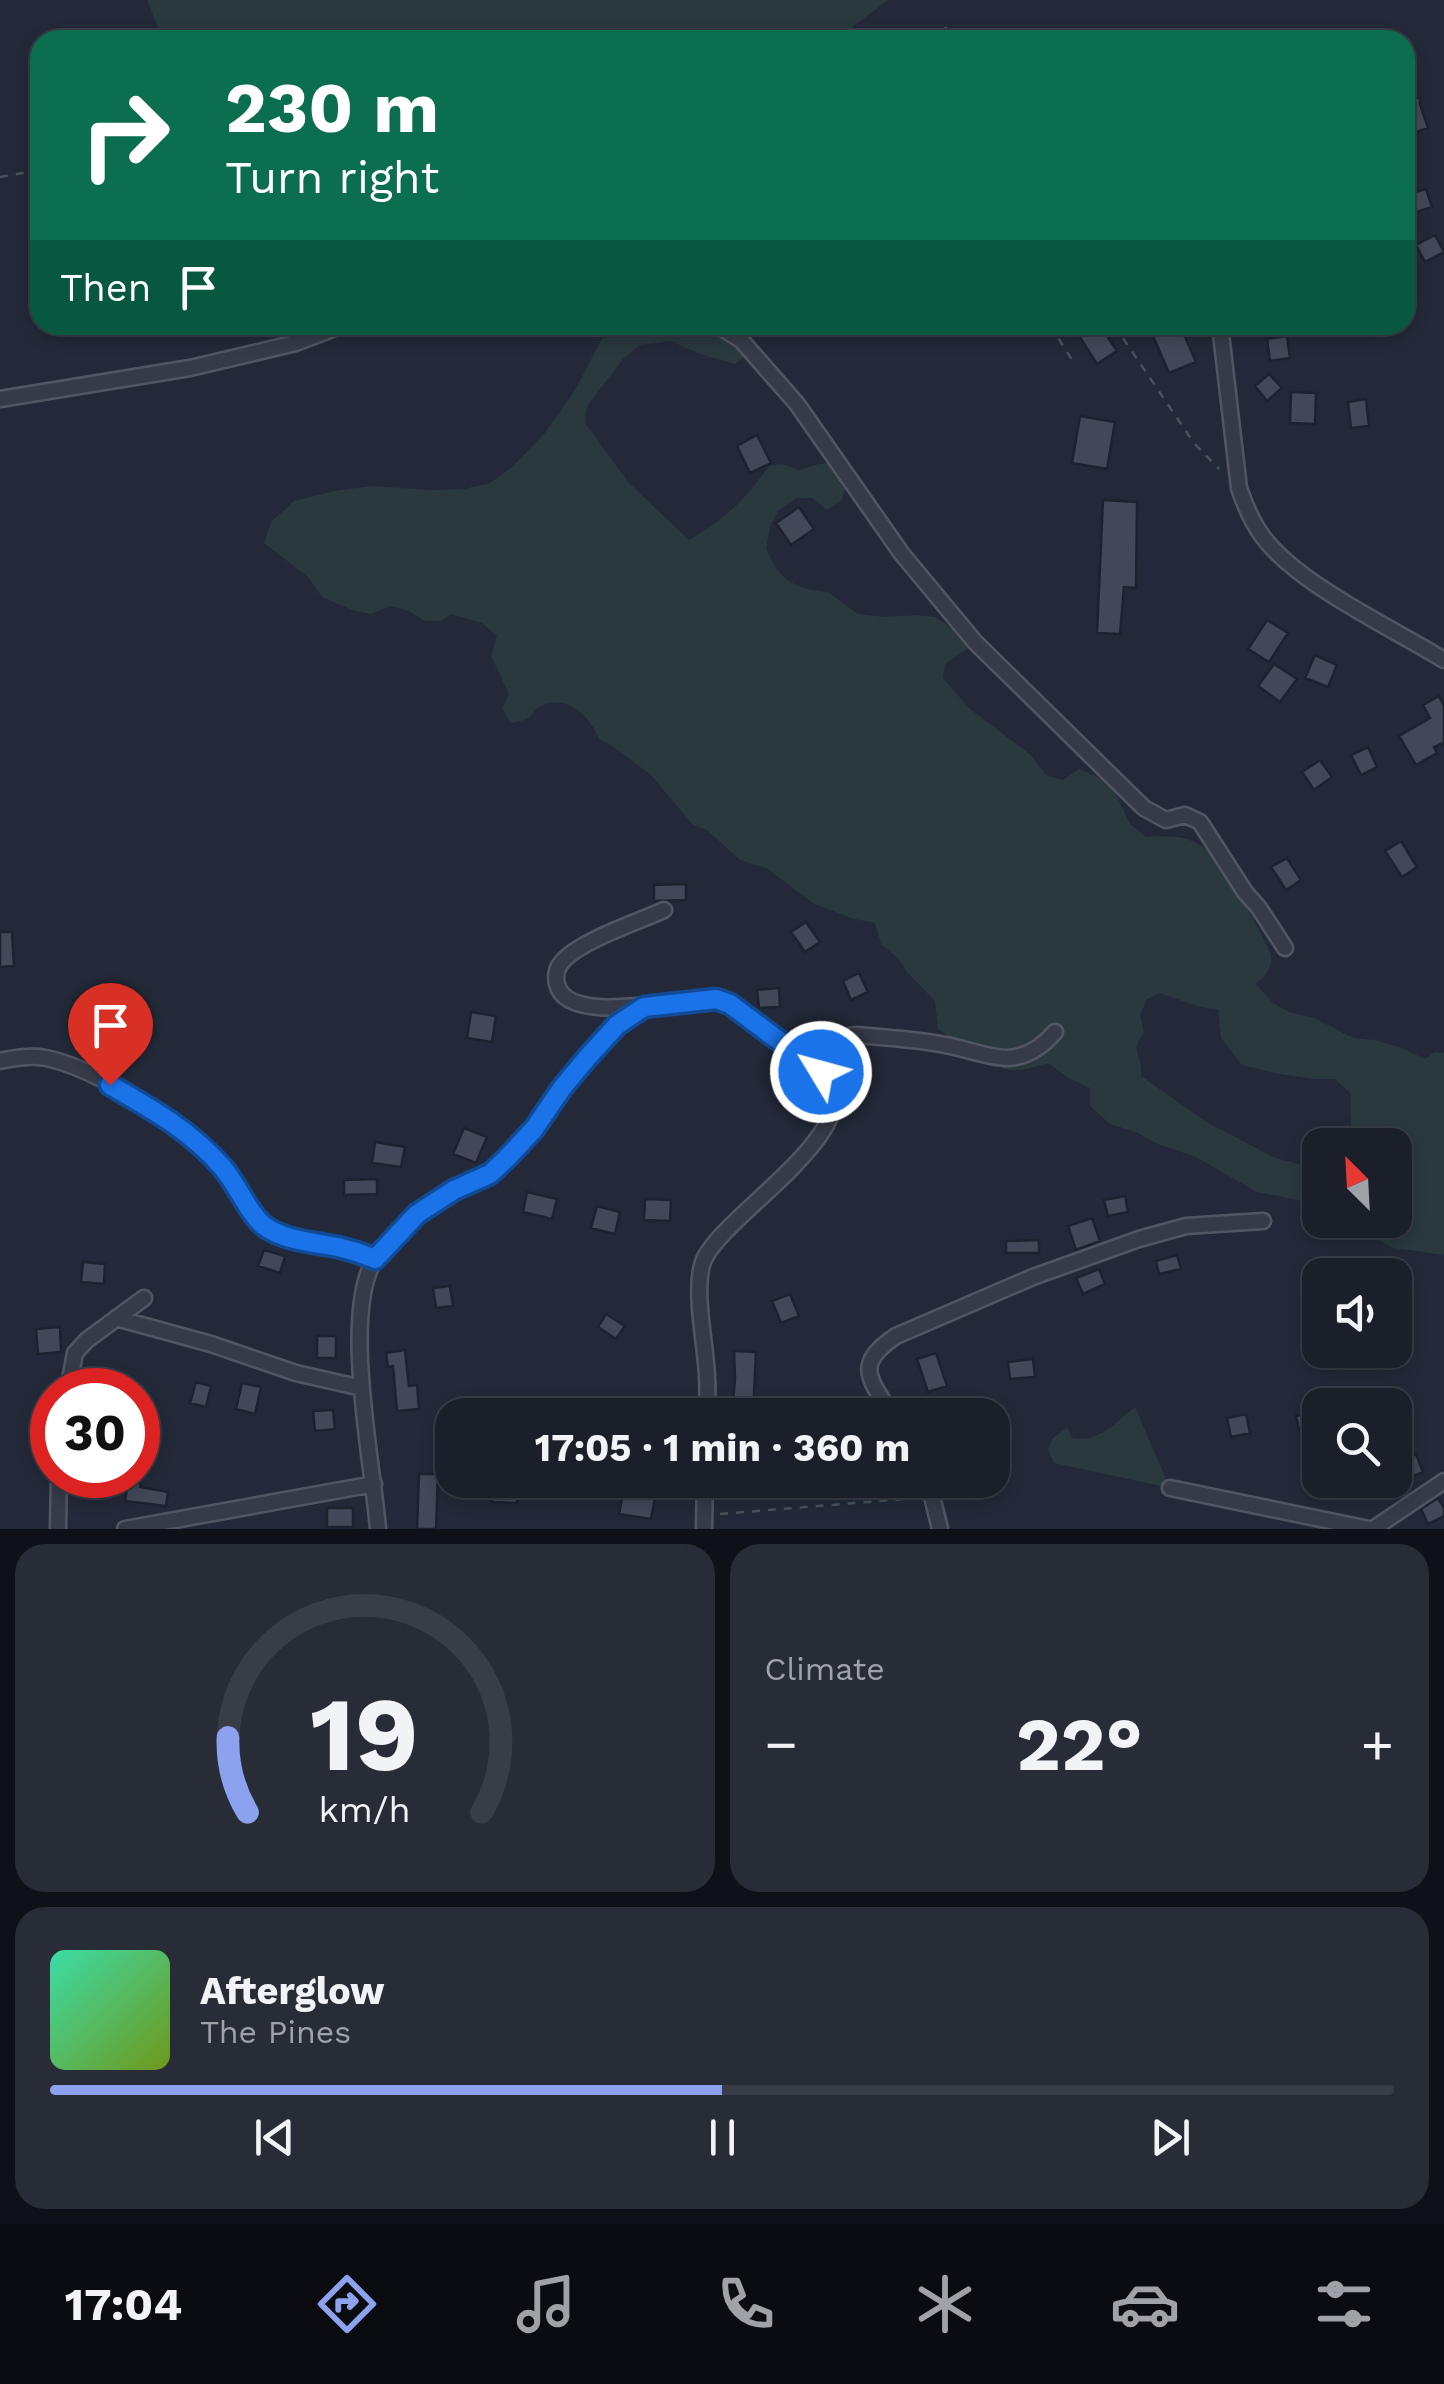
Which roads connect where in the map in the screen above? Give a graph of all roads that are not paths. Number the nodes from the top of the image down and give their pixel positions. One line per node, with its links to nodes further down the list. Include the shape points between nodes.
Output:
1 (317, 335): 4 (street, via 190,368)
2 (732, 335): 7 (street, via 798,404 902,554 974,642 1144,808 1166,820 1184,815 1200,822)
3 (1221, 335): 5 (street, via 1239,488 1265,540 1330,592)
4 (0, 399)
5 (1444, 660)
6 (664, 910): 8 (street, via 581,947 560,963 555,978 559,992 573,1002)
7 (1285, 948)
8 (644, 1007): 11 (street, via 716,999 730,1004); 13 (street, via 617,1025 490,1174 417,1214)
9 (1055, 1032): 11 (street, via 1011,1058 932,1042 845,1036 828,1048)
10 (0, 1061): 13 (street, via 43,1058 110,1085 191,1135 265,1227)
11 (821, 1072): 18 (street, via 835,1094 828,1125 705,1257 699,1276)
12 (1263, 1221): 19 (street, via 1186,1226 1139,1239 896,1336 880,1346 869,1368)
13 (375, 1259): 17 (street, via 363,1290)
14 (144, 1298): 15 (street)
15 (116, 1318): 16 (street, via 75,1353); 17 (street)
16 (72, 1368)
17 (362, 1388): 21 (street)
18 (707, 1398)
19 (881, 1398)
20 (1444, 1481): 29 (street)
21 (374, 1484): 26 (street); 27 (street)
22 (1170, 1488): 29 (street)
23 (59, 1498): 25 (street)
24 (932, 1498): 28 (street)
25 (58, 1529)
26 (125, 1529)
27 (378, 1529)
28 (940, 1529)
29 (1371, 1529)

